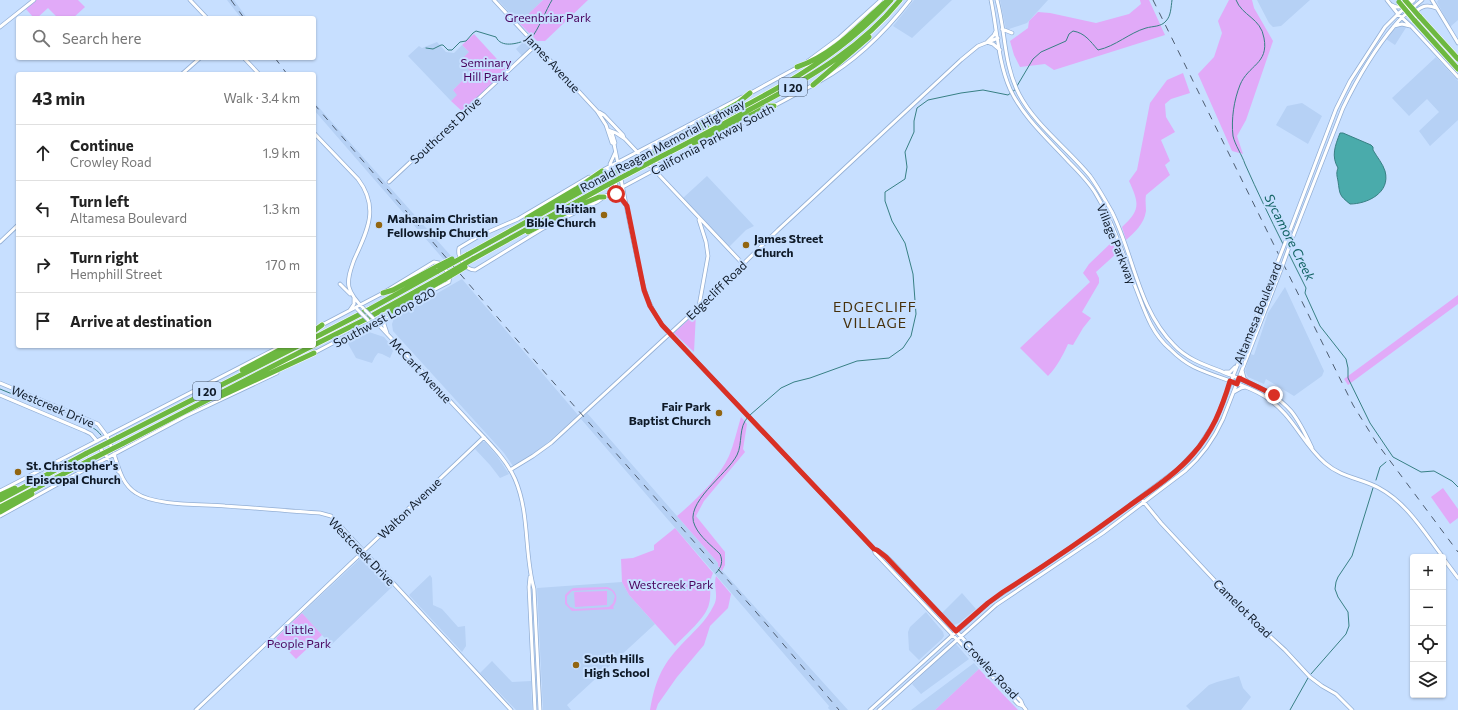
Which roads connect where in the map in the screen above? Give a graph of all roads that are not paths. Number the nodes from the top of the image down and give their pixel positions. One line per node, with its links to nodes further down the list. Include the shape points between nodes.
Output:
1 (34, 0): 25 (main road)
2 (190, 0): 21 (main road)
3 (494, 0): 33 (main road, James Avenue)
4 (881, 0): 38 (main road, via 839,38)
5 (890, 0): 38 (highway, via 828,51); 54 (highway, Ronald Reagan Memorial Highway / I 20, via 848,41 810,69)
6 (900, 0): 19 (highway, Ronald Reagan Memorial Highway / I 20)
7 (910, 0): 43 (main road, California Parkway South, via 860,54)
8 (991, 0): 28 (main road)
9 (997, 0): 27 (main road)
10 (1405, 0): 35 (highway, bridge)
11 (1410, 0): 16 (main road, via 1398,8)
12 (1414, 0): 20 (main road, Altamesa Boulevard)
13 (1422, 0): 22 (main road, Altamesa Boulevard)
14 (1432, 0): 18 (main road)
15 (1398, 1): 39 (highway, bridge)
16 (1388, 2): 17 (main road)
17 (1392, 7): 20 (main road); 23 (main road)
18 (1436, 8): 26 (main road, via 1420,8 1409,19); 32 (main road)
19 (892, 10): 43 (highway, via 872,34); 52 (highway, Ronald Reagan Memorial Highway / I 20, via 855,45 818,72)
20 (1398, 14): 22 (main road); 23 (main road, Altamesa Boulevard)
21 (205, 16)
22 (1402, 17): 24 (main road, Altamesa Boulevard); 26 (main road)
23 (1392, 20): 86 (main road, Altamesa Boulevard, bridge, via 1362,60 1340,99)
24 (1394, 26): 26 (main road, via 1402,24); 88 (main road, Altamesa Boulevard, bridge, via 1363,70 1345,103)
25 (0, 27)
26 (1412, 27): 42 (main road)
27 (1002, 29): 29 (main road); 95 (main road, Village Parkway, via 1010,71 1019,94 1036,118 1101,192 1116,223 1151,314 1161,331)
28 (996, 30): 30 (main road); 31 (main road)
29 (1012, 33)
30 (998, 38): 31 (main road, Edgecliff Road); 34 (main road, Village Parkway)
31 (987, 42): 34 (main road); 69 (main road, Edgecliff Road, via 974,48)
32 (1458, 43)
33 (536, 45): 46 (main road, James Avenue); 60 (main road, Southcrest Drive)
34 (1000, 50): 96 (main road, Village Parkway, via 1005,75 1014,98 1094,191 1114,232 1150,323 1162,342)
35 (1458, 59)
36 (198, 60): 40 (main road)
37 (246, 60): 41 (main road)
38 (798, 67): 44 (main road)
39 (1458, 70)
40 (184, 72)
41 (257, 72)
42 (1458, 77)
43 (813, 85): 45 (main road, California Parkway South)
44 (750, 93): 51 (main road); 54 (highway, via 738,103 666,143)
45 (774, 106): 52 (highway, via 755,112 686,147); 57 (main road, California Parkway South)
46 (599, 112): 47 (main road, James Avenue); 48 (main road)
47 (609, 131): 48 (main road, via 613,128); 50 (main road); 53 (main road, Crowley Road)
48 (618, 131): 50 (main road)
49 (316, 135): 74 (main road, via 360,182 370,206 367,230 348,277)
50 (624, 138): 55 (main road)
51 (659, 141): 55 (main road); 57 (main road, via 648,152 657,164)
52 (682, 146): 67 (highway, Ronald Reagan Memorial Highway / I 20, bridge)
53 (615, 149): 56 (main road, Crowley Road); 58 (main road, via 613,160)
54 (659, 150): 65 (highway, Ronald Reagan Memorial Highway / I 20, bridge)
55 (637, 152): 56 (main road); 59 (main road)
56 (618, 162): 58 (main road); 61 (main road, Crowley Road)
57 (664, 166): 59 (main road, California Parkway South)
58 (604, 169): 62 (main road, via 610,169 614,173 616,186); 62 (main road, via 518,219 468,242 459,248 458,254 467,268 476,270 538,232); 65 (highway, via 527,218)
59 (654, 171): 61 (main road, California Parkway South); 64 (main road)
60 (389, 182)
61 (623, 187): 62 (main road); 63 (main road, Crowley Road)
62 (608, 195): 63 (main road, via 615,194); 67 (highway, via 587,202)
63 (627, 206): 84 (main road, Crowley Road, via 644,290 652,310)
64 (699, 218): 69 (main road); 76 (main road, via 708,256)
65 (519, 226): 70 (highway, Ronald Reagan Memorial Highway / I 20, bridge)
66 (16, 227): 68 (main road)
67 (516, 236): 71 (highway, Ronald Reagan Memorial Highway / I 20, bridge)
68 (0, 242)
69 (743, 264): 76 (main road, Edgecliff Road)
70 (438, 269): 73 (highway); 87 (highway, Ronald Reagan Memorial Highway / I 20)
71 (443, 278): 79 (highway); 89 (highway, Ronald Reagan Memorial Highway / I 20)
72 (340, 284): 74 (main road, McCart Avenue)
73 (383, 293): 75 (main road, Southwest Loop 820); 79 (main road, Southwest Loop 820, via 434,262 439,263 450,275 449,282)
74 (353, 296): 75 (main road, McCart Avenue); 78 (main road, via 354,302)
75 (361, 306): 77 (main road, Southwest Loop 820); 80 (main road, McCart Avenue, bridge)
76 (698, 307): 84 (main road, Edgecliff Road)
77 (356, 308): 78 (main road, Southwest Loop 820); 83 (main road, bridge, via 368,320)
78 (350, 310): 81 (main road, Southwest Loop 820)
79 (388, 314): 80 (main road, Southwest Loop 820); 85 (main road, via 384,324)
80 (374, 320): 83 (main road, Southwest Loop 820); 85 (main road, McCart Avenue)
81 (322, 325): 82 (highway)
82 (316, 329)
83 (356, 331): 94 (main road, Southwest Loop 820)
84 (669, 333): 119 (main road, Edgecliff Road, via 550,443); 131 (main road, Crowley Road)
85 (388, 335): 114 (main road, McCart Avenue)
86 (1249, 335): 88 (main road); 97 (main road, Altamesa Boulevard)
87 (316, 337)
88 (1255, 337): 98 (main road, Altamesa Boulevard)
89 (316, 344)
90 (277, 348): 113 (main road)
91 (283, 348): 102 (highway)
92 (294, 348): 102 (highway, I 20)
93 (307, 348): 111 (highway, Ronald Reagan Memorial Highway / I 20)
94 (314, 353): 111 (highway, via 210,401); 117 (main road, Southwest Loop 820)
95 (1182, 353): 96 (main road); 99 (main road, Village Parkway)
96 (1179, 357): 103 (main road, Village Parkway, via 1194,367)
97 (1237, 365): 99 (main road, via 1230,372); 100 (main road, Altamesa Boulevard)
98 (1242, 369): 101 (main road, Altamesa Boulevard); 104 (main road)
99 (1223, 372): 100 (main road, Village Parkway)
100 (1232, 376): 101 (main road, Village Parkway); 103 (main road, Altamesa Boulevard)
101 (1239, 378): 104 (main road, Village Parkway); 106 (main road, Altamesa Boulevard)
102 (229, 380): 121 (highway, I 20, bridge)
103 (1230, 381): 106 (main road, Village Parkway); 125 (main road, Altamesa Boulevard, via 1216,420 1198,448 1178,469)
104 (1248, 382): 110 (main road, Village Parkway)
105 (0, 383): 113 (main road, Westcreek Drive, via 98,424)
106 (1237, 384): 107 (main road, Village Parkway); 108 (main road, Altamesa Boulevard)
107 (1245, 387): 108 (main road); 112 (main road, Village Parkway)
108 (1233, 394): 127 (main road, Altamesa Boulevard, via 1221,424 1201,455)
109 (0, 395): 115 (main road, Westcreek Drive, via 83,430)
110 (1279, 400): 112 (main road); 116 (main road, Village Parkway, via 1291,411)
111 (202, 402): 122 (highway, Ronald Reagan Memorial Highway / I 20, bridge)
112 (1276, 405): 116 (main road, Village Parkway, via 1290,419)
113 (107, 436): 115 (main road); 117 (main road, Westcreek Drive)
114 (484, 437): 119 (main road, McCart Avenue); 132 (main road, Walton Avenue)
115 (97, 441): 118 (main road, Westcreek Drive); 123 (main road)
116 (1315, 453): 134 (main road, via 1333,470 1376,486 1394,497)
117 (114, 454): 118 (main road, Southwest Loop 820); 120 (main road, Westcreek Drive)
118 (107, 458): 120 (main road, Westcreek Drive); 130 (main road, Southwest Loop 820)
119 (510, 470): 137 (main road, McCart Avenue, via 517,484 525,518)
120 (121, 475): 132 (main road, Westcreek Drive, via 128,487 137,494 155,501 324,514 333,518)
121 (29, 484): 124 (highway); 126 (highway, I 20)
122 (38, 487): 128 (highway, Ronald Reagan Memorial Highway / I 20); 129 (highway, via 32,494)
123 (0, 491)
124 (0, 495)
125 (1141, 498): 127 (main road, Camelot Road); 133 (main road, Altamesa Boulevard)
126 (0, 500)
127 (1144, 502): 135 (main road, Altamesa Boulevard); 157 (main road, Camelot Road, via 1247,615 1285,650 1310,678 1336,694)
128 (0, 507)
129 (0, 512)
130 (0, 516)
131 (874, 549): 141 (main road, Crowley Road, via 886,557); 142 (main road, Crowley Road)
132 (364, 551): 150 (main road, Walton Avenue); 151 (main road, Westcreek Drive)
133 (1064, 552): 135 (main road); 139 (main road, Altamesa Boulevard)
134 (1441, 554)
135 (1068, 557): 140 (main road, Altamesa Boulevard)
136 (1446, 561): 138 (main road)
137 (530, 575): 152 (main road, McCart Avenue); 153 (main road, McCart Avenue, via 535,602)
138 (1458, 578)
139 (994, 599): 140 (main road); 141 (main road, Altamesa Boulevard)
140 (997, 604): 143 (main road, Altamesa Boulevard)
141 (956, 631): 142 (main road, Altamesa Boulevard); 143 (main road, Crowley Road)
142 (952, 635): 144 (main road, Crowley Road); 145 (main road, Altamesa Boulevard)
143 (960, 636): 144 (main road, Altamesa Boulevard); 148 (main road, Crowley Road)
144 (956, 639): 146 (main road, Altamesa Boulevard); 147 (main road, Crowley Road)
145 (919, 664): 146 (main road); 154 (main road, Altamesa Boulevard)
146 (922, 670): 155 (main road, Altamesa Boulevard)
147 (999, 685): 148 (main road); 149 (main road, Crowley Road)
148 (1008, 687): 149 (main road, Crowley Road, via 1021,701)
149 (1022, 706): 156 (main road, Crowley Road)
150 (196, 710)
151 (512, 710)
152 (535, 710)
153 (540, 710)
154 (870, 710)
155 (879, 710)
156 (1026, 710)
157 (1352, 710)

